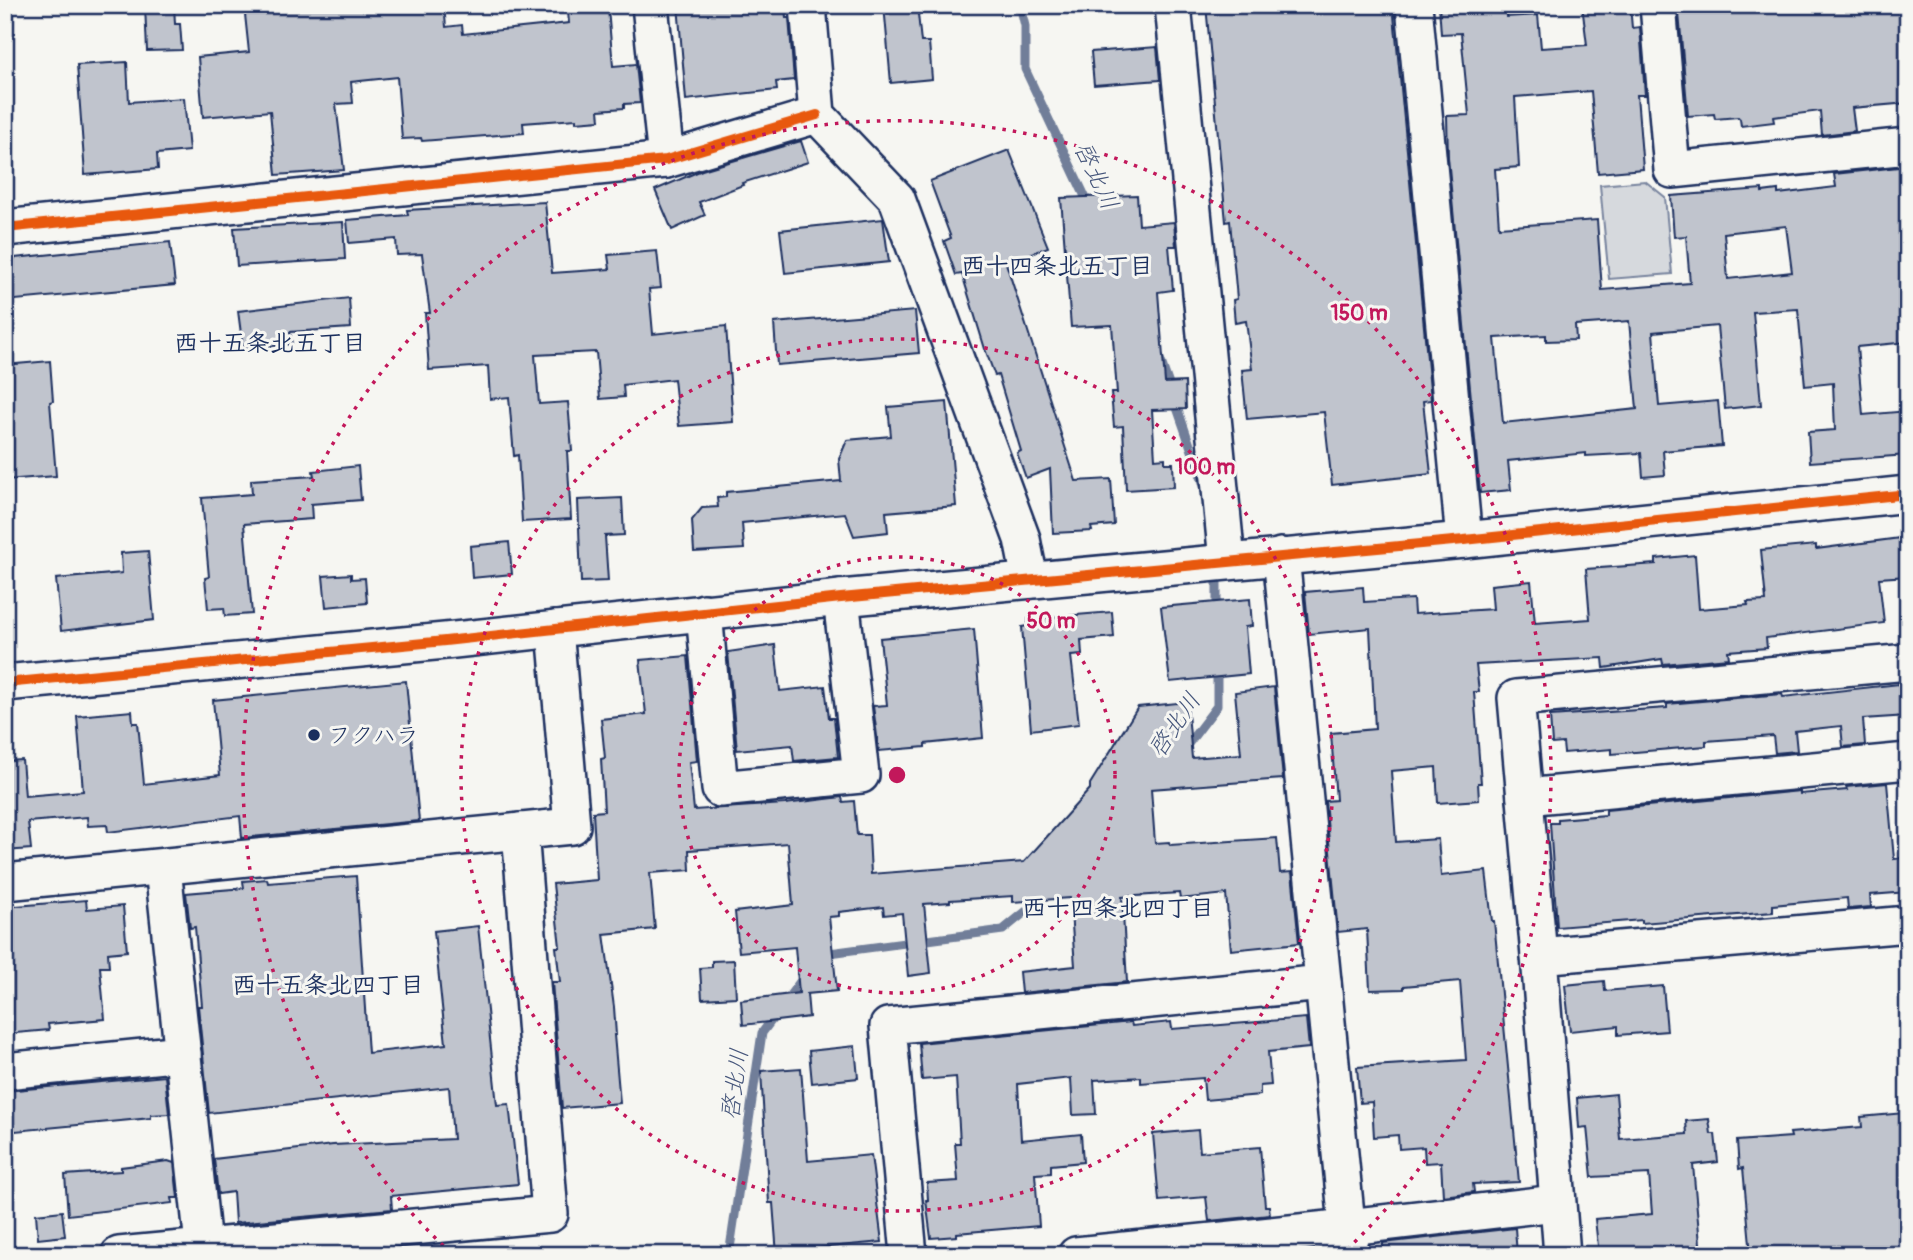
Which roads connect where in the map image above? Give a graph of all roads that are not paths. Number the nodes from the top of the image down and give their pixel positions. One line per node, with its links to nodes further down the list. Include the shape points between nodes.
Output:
1 (650, 5): 8 (street)
2 (808, 5): 6 (street)
3 (1173, 5): 13 (street)
4 (1414, 5): 11 (street)
5 (1658, 5): 7 (street, via 1672,170)
6 (817, 115): 8 (street); 14 (street, via 897,199 1022,539)
7 (1908, 146)
8 (666, 160): 9 (street)
9 (5, 228)
10 (1908, 494): 11 (street)
11 (1464, 540): 12 (street)
12 (1281, 556): 13 (street); 27 (street)
13 (1227, 561): 14 (street)
14 (1030, 580): 15 (street)
15 (841, 598): 16 (street); 16 (street, via 861,775 720,789)
16 (704, 612): 17 (street)
17 (555, 629): 19 (street); 22 (street, via 572,826)
18 (1908, 662): 21 (street, via 1516,698)
19 (5, 683)
20 (1908, 761): 21 (street)
21 (1525, 797): 26 (street)
22 (520, 831): 23 (street); 32 (street, via 550,1214)
23 (163, 867): 24 (street); 28 (street)
24 (5, 882)
25 (1908, 924): 26 (street)
26 (1539, 956): 30 (street)
27 (1323, 983): 31 (street); 34 (street, via 888,1026)
28 (183, 1054): 29 (street); 32 (street)
29 (5, 1071)
30 (1556, 1203): 31 (street); 36 (street)
31 (1349, 1241): 35 (street)
32 (204, 1245): 33 (street)
33 (119, 1255)
34 (909, 1255)
35 (1076, 1255)
36 (1562, 1255)

